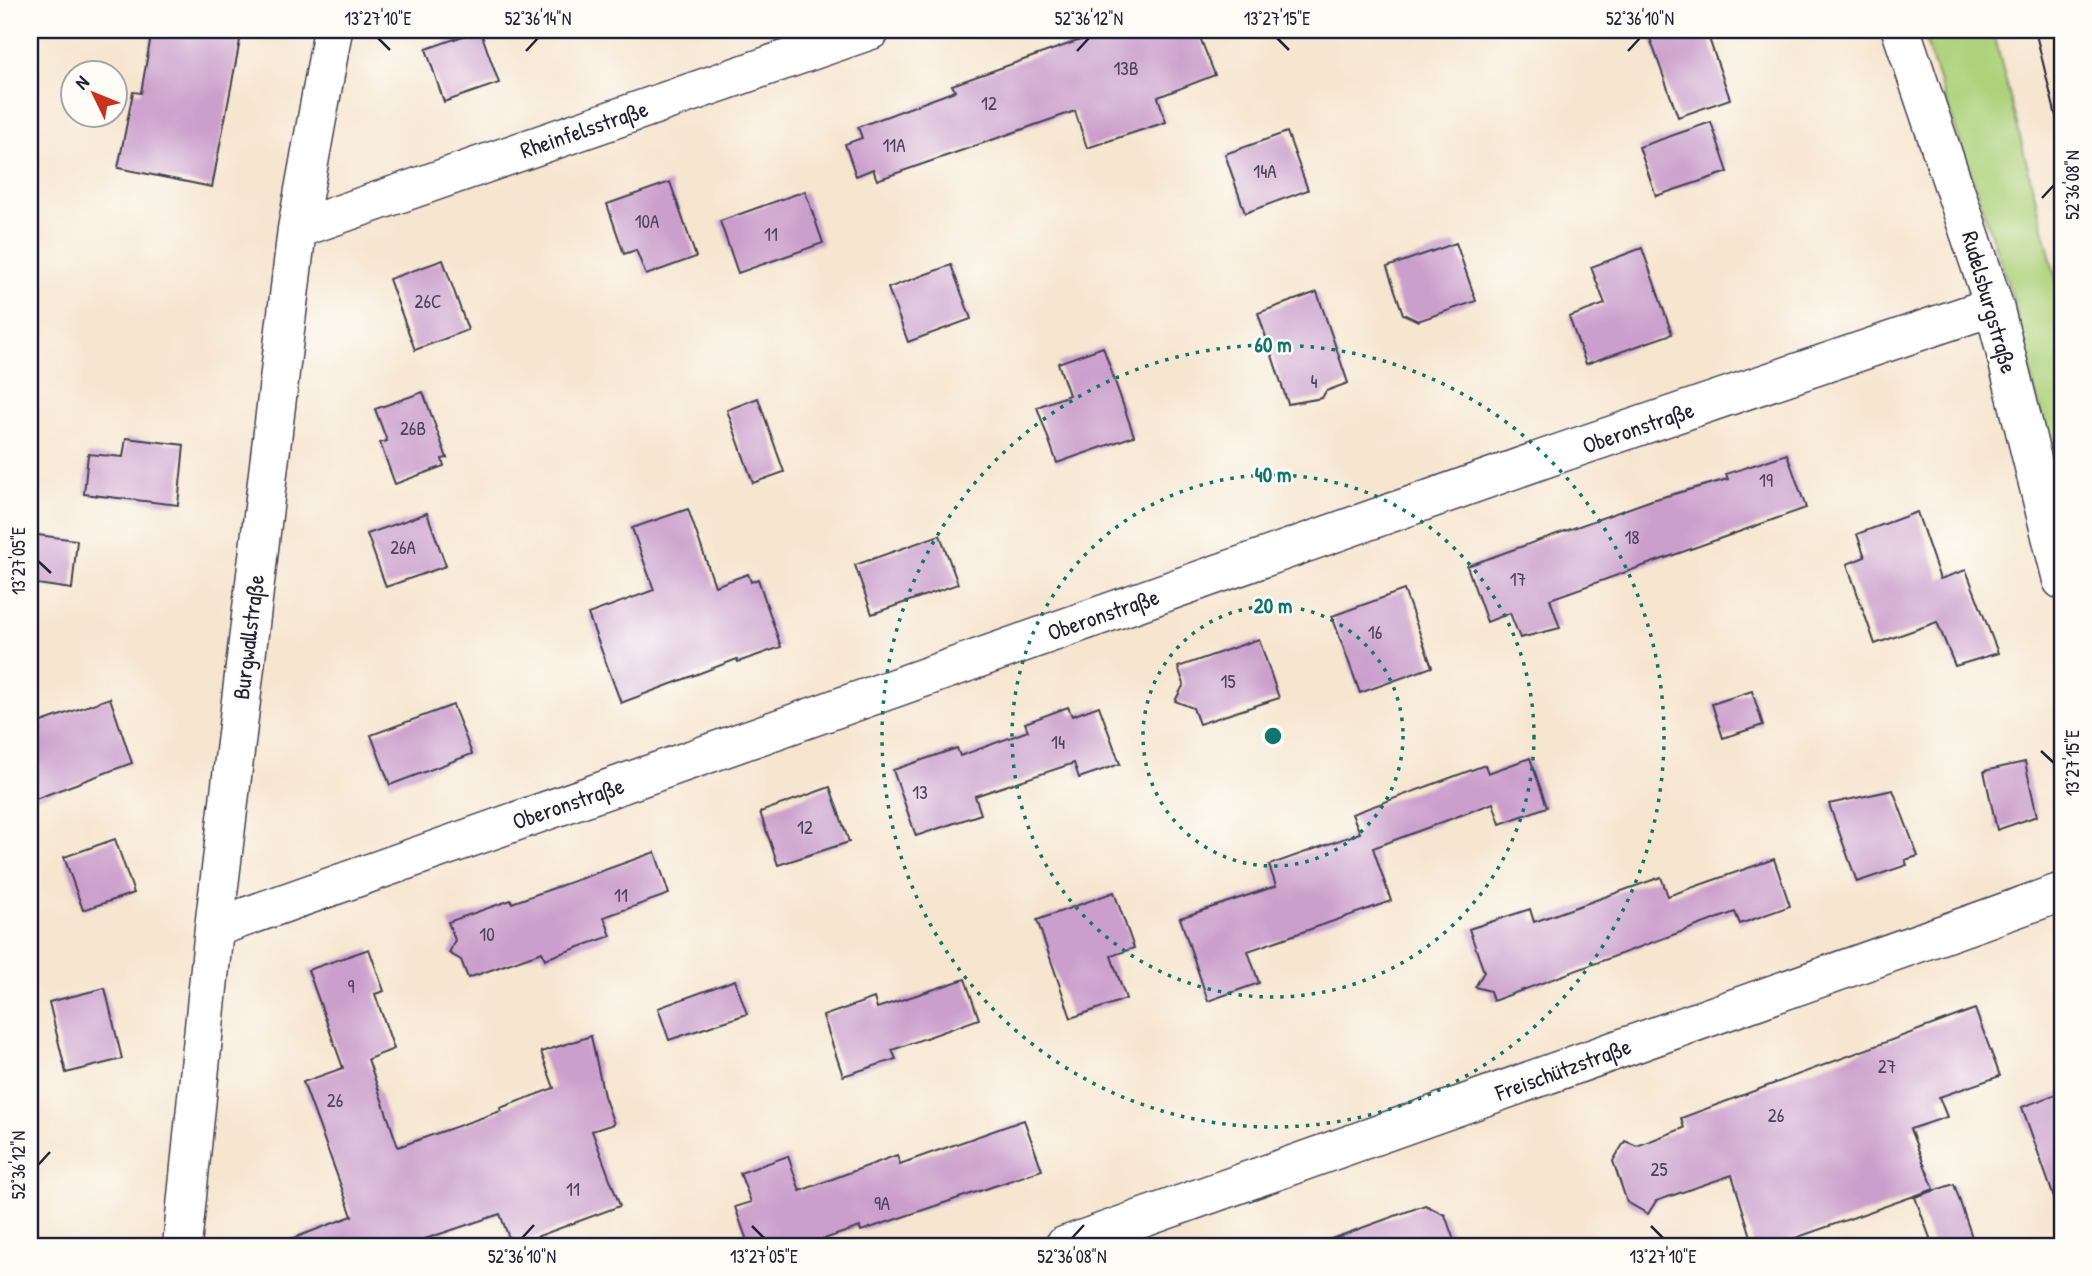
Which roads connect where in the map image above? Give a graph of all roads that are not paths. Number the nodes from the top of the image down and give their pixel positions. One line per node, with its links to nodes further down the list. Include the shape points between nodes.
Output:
1 (333, 30): 4 (street, Burgwallstraße)
2 (871, 30): 4 (street, Rheinfelsstraße)
3 (1901, 30): 5 (street, Rudelsburgstraße)
4 (297, 229): 8 (street, Burgwallstraße)
5 (1994, 306): 6 (street, Rudelsburgstraße); 8 (street, Oberonstraße, via 1566,451)
6 (2062, 580)
7 (2062, 892): 10 (street, Freischützstraße)
8 (214, 928): 9 (street, Burgwallstraße)
9 (182, 1246)
10 (1064, 1246)

